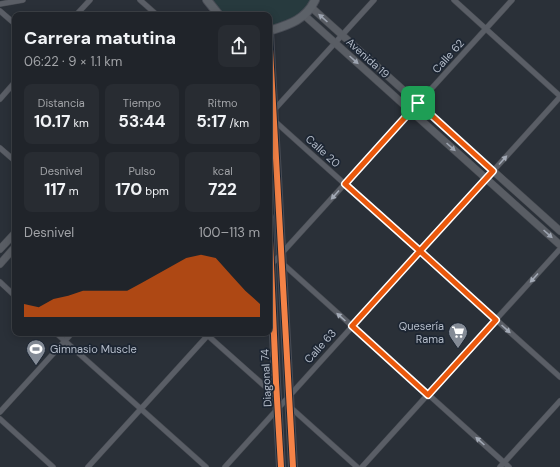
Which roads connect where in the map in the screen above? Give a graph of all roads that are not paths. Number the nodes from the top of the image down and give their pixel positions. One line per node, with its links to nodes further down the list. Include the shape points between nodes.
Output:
1 (23, 0): 8 (street)
2 (90, 0): 11 (street)
3 (140, 0): 12 (street)
4 (208, 0): 13 (main road)
5 (374, 0): 18 (street)
6 (454, 0): 16 (street)
7 (512, 0): 16 (street, Calle 62)
8 (0, 4)
9 (314, 4): 14 (main road); 18 (main road, Avenida 19, one-way to 9)
10 (0, 11): 15 (street)
11 (79, 12)
12 (154, 12)
13 (215, 12)
14 (304, 16): 17 (main road, via 292,24); 19 (main road, Avenida 19)
15 (12, 21)
16 (486, 29): 21 (street); 23 (street, Calle 62)
17 (272, 30)
18 (342, 35): 19 (street); 23 (main road, Avenida 19)
19 (335, 43): 24 (main road, Avenida 19, one-way to 24); 25 (street)
20 (12, 85): 22 (street)
21 (560, 96): 30 (street, Calle 63, one-way to 21)
22 (0, 99)
23 (418, 103): 24 (street, Calle 62); 30 (main road, Avenida 19)
24 (411, 111): 31 (main road, Avenida 19, one-way to 31); 32 (street, Calle 62)
25 (272, 115)
26 (272, 117): 32 (street, Calle 20)
27 (0, 148): 28 (street)
28 (12, 158)
29 (272, 164): 41 (main road, Diagonal 74)
30 (493, 171): 31 (street, Calle 63); 33 (main road, Avenida 19)
31 (486, 179): 36 (main road, Avenida 19, one-way to 36); 40 (street, Calle 63)
32 (345, 184): 40 (street, Calle 20); 41 (street, Calle 62, one-way to 41)
33 (560, 231)
34 (12, 236): 37 (main road)
35 (272, 242): 41 (main road, Diagonal 74)
36 (560, 245)
37 (0, 249)
38 (560, 249): 45 (street, one-way to 45)
39 (12, 250): 42 (main road)
40 (420, 251): 45 (street, Calle 20); 46 (street, Calle 63)
41 (274, 259): 46 (street, one-way to 41); 55 (main road, Diagonal 74); 55 (main road, Diagonal 74)
42 (0, 264)
43 (0, 282): 44 (street)
44 (12, 293)
45 (496, 320): 52 (street, Calle 20, one-way to 52); 53 (street)
46 (352, 326): 53 (street); 55 (street, Calle 63)
47 (59, 336): 51 (street)
48 (69, 336): 51 (street)
49 (206, 336): 56 (street)
50 (210, 336): 55 (street)
51 (65, 341): 56 (street); 57 (street)
52 (560, 377)
53 (428, 395): 59 (street, one-way to 53); 67 (street)
54 (560, 401): 59 (street)
55 (283, 402): 63 (street, Calle 63); 64 (main road, Diagonal 74); 65 (main road, Diagonal 74); 66 (street)
56 (141, 409): 61 (street); 62 (street)
57 (0, 412)
58 (0, 419): 60 (street)
59 (502, 465): 68 (street)
60 (53, 467)
61 (88, 467)
62 (206, 467)
63 (224, 467)
64 (282, 467)
65 (293, 467)
66 (357, 467)
67 (362, 467)
68 (509, 467)

